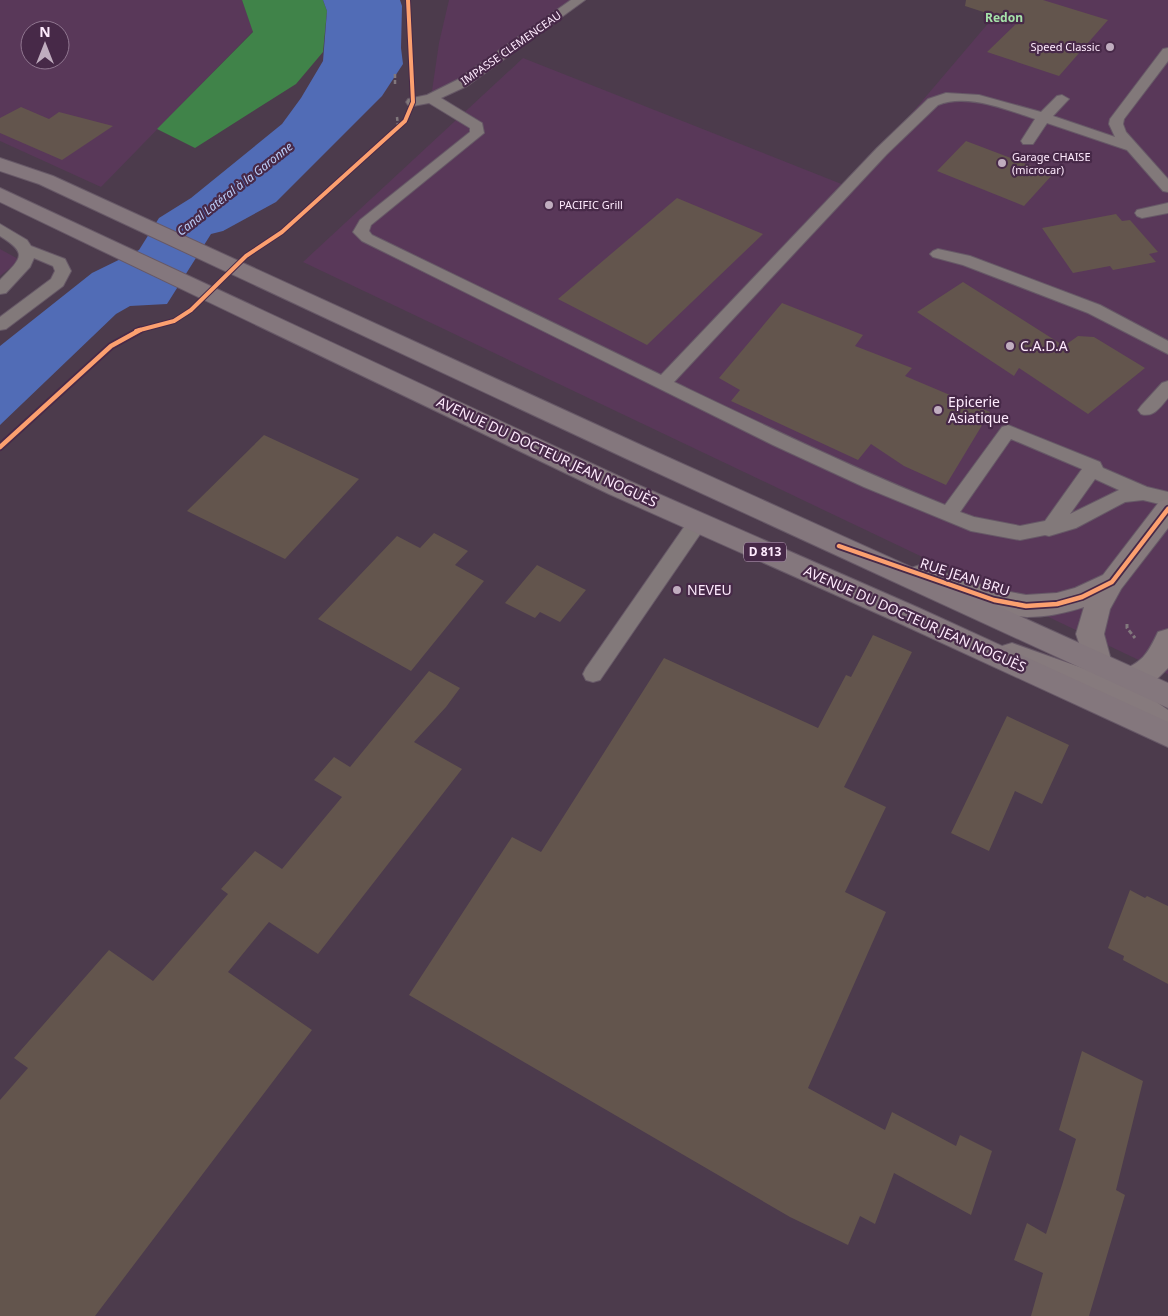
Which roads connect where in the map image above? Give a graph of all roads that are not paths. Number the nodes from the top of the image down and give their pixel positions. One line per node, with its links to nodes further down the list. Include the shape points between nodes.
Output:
1 (579, 0): 3 (lane, IMPASSE CLEMENCEAU, via 462,83)
2 (1168, 52): 8 (lane, via 1117,119 1119,133)
3 (431, 98): 5 (lane, IMPASSE CLEMENCEAU); 20 (lane, via 477,126 477,133 365,223 361,232 367,238)
4 (1062, 98): 6 (lane)
5 (413, 102)
6 (1043, 118): 7 (lane); 8 (lane); 20 (lane, via 978,98 946,97 933,102 882,151)
7 (1028, 141)
8 (1131, 147): 10 (lane)
9 (0, 164): 30 (main road, D 813, via 46,180)
10 (1166, 182)
11 (7, 197): 28 (main road, AVENUE DU DOCTEUR JEAN NOGUÈS / D 813)
12 (1168, 208): 13 (lane)
13 (1142, 213)
14 (0, 229): 15 (lane)
15 (23, 246): 17 (lane, via 28,253 25,263); 18 (lane, via 60,263 63,271 57,282)
16 (938, 254): 19 (lane, via 965,260 1094,309)
17 (0, 289)
18 (0, 325)
19 (1168, 348)
20 (664, 382): 27 (lane, via 779,440)
21 (1168, 387): 22 (lane)
22 (1148, 410)
23 (1091, 470): 24 (lane); 27 (lane, via 1094,467 1008,431); 29 (lane)
24 (1143, 493): 25 (lane); 29 (lane, via 1121,496 1069,523)
25 (1168, 499)
26 (1168, 509): 31 (street, RUE JEAN BRU)
27 (948, 515): 29 (lane, via 998,531 1020,533)
28 (698, 522): 32 (main road, AVENUE DU DOCTEUR JEAN NOGUÈS / D 813); 34 (lane)
29 (1048, 528)
30 (839, 546): 31 (street, RUE JEAN BRU, via 994,600 1026,606 1057,604 1082,597); 35 (main road, D 813)
31 (1112, 582): 35 (street, RUE JEAN BRU, via 1097,608 1090,634)
32 (910, 616): 35 (street, via 1094,684); 38 (main road, AVENUE DU DOCTEUR JEAN NOGUÈS / D 813)
33 (1166, 647): 35 (street, via 1152,668)
34 (593, 674)
35 (1114, 676): 36 (main road, D 813); 37 (street)
36 (1168, 696)
37 (1168, 726)
38 (1168, 735)

